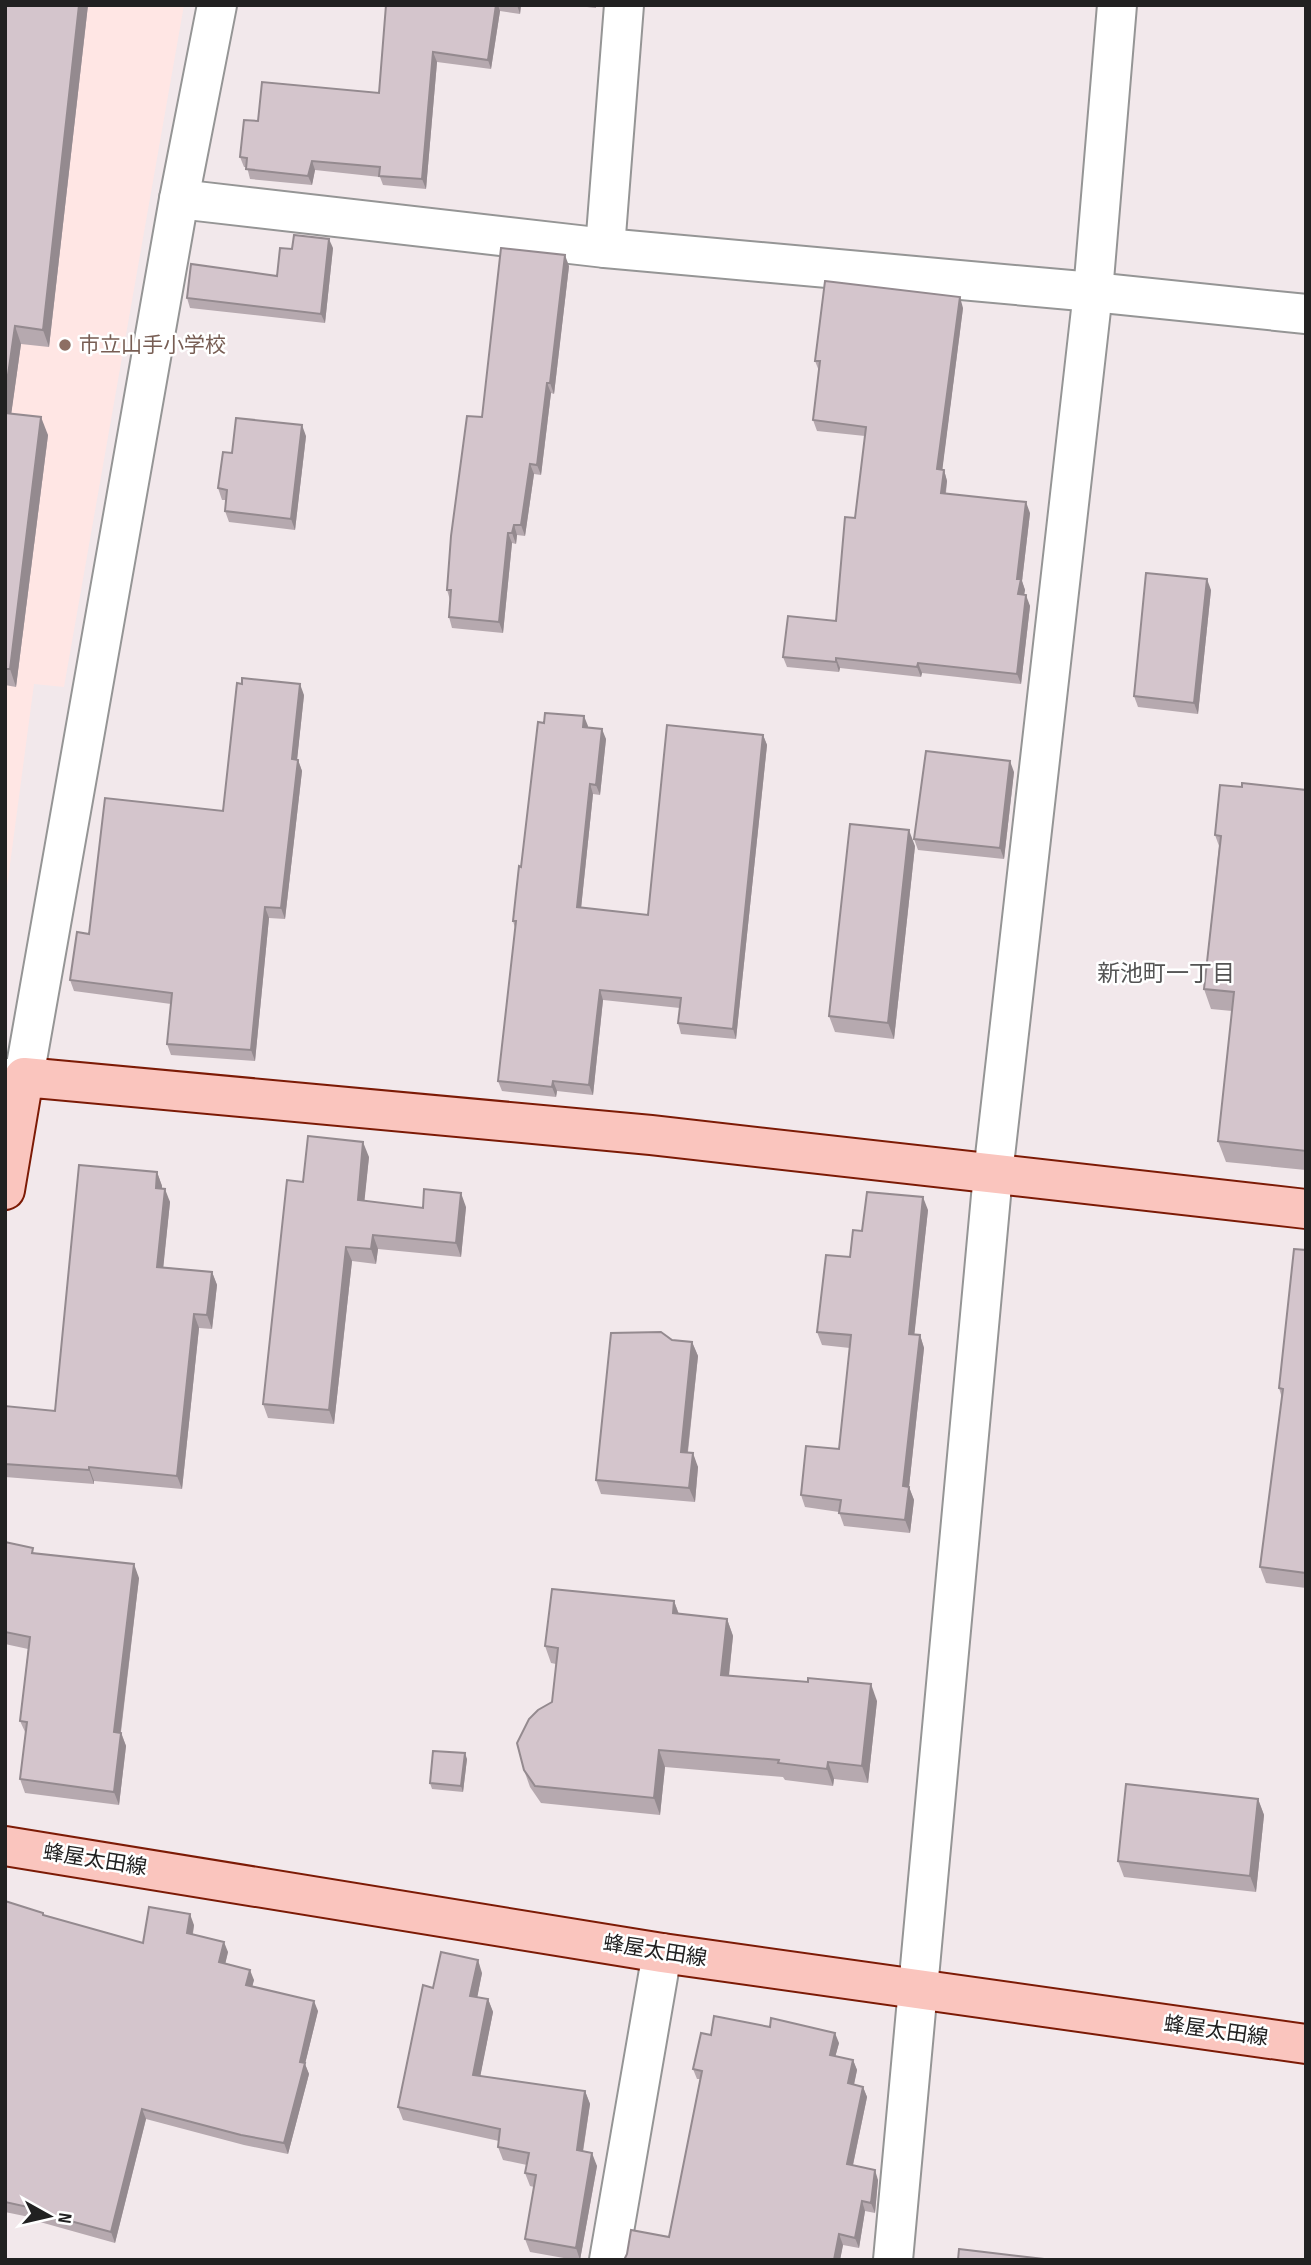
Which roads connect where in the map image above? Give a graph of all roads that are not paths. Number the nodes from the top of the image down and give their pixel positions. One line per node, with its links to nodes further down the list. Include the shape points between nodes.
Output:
1 (218, 5): 4 (street)
2 (624, 5): 5 (street)
3 (1116, 5): 6 (street)
4 (179, 198): 5 (street); 8 (street)
5 (605, 248): 6 (street)
6 (1093, 292): 7 (street); 9 (street)
7 (1306, 314)
8 (15, 1078): 9 (street, via 651,1135); 10 (street)
9 (993, 1174): 11 (street); 14 (street)
10 (5, 1190)
11 (1306, 1209)
12 (5, 1846): 13 (street, 蜂屋太田線)
13 (662, 1953): 14 (street, 蜂屋太田線); 16 (street)
14 (919, 1991): 15 (street, 蜂屋太田線); 17 (street)
15 (1306, 2044)
16 (609, 2260)
17 (893, 2260)

